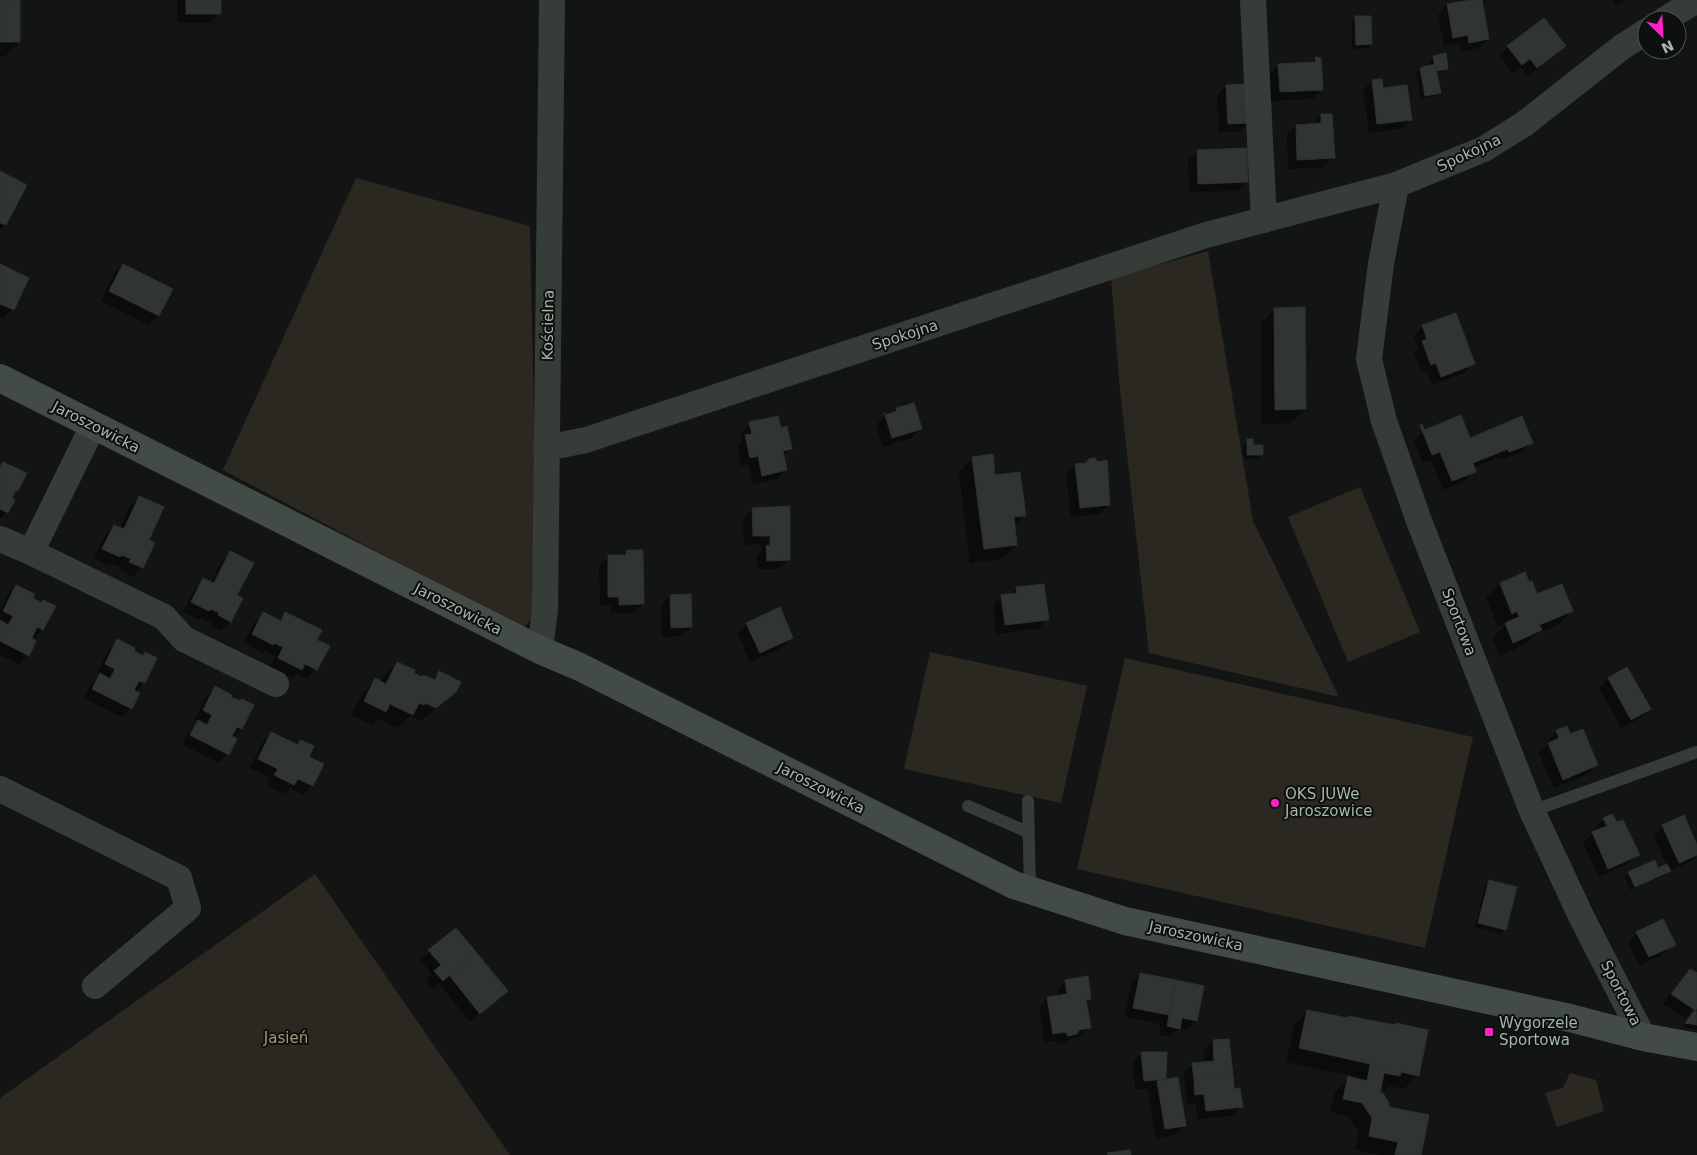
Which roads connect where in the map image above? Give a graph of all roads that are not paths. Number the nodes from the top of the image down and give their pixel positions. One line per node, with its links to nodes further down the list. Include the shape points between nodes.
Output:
1 (552, 0): 10 (street, Kościelna)
2 (1253, 0): 7 (street)
3 (1697, 0): 4 (street)
4 (1680, 10)
5 (1637, 37): 6 (street, Spokojna, via 1524,124 1484,149)
6 (1396, 185): 7 (street, Spokojna); 19 (street, Sportowa, via 1381,264 1369,359 1384,421 1413,504)
7 (1264, 220): 10 (street, Spokojna, via 1206,235 586,440)
8 (0, 378): 9 (street, Jaroszowicka)
9 (94, 426): 12 (street); 13 (street, Jaroszowicka)
10 (546, 448): 13 (street, Kościelna, via 545,610)
11 (0, 539): 12 (street)
12 (31, 552): 14 (street, via 164,617 184,639)
13 (540, 650): 21 (street, Jaroszowicka, via 580,667 1014,885)
14 (276, 684)
15 (1697, 752): 19 (lane)
16 (0, 789): 22 (street, via 179,878 188,908)
17 (1028, 801): 20 (lane)
18 (968, 806): 20 (lane)
19 (1532, 811): 23 (street, Sportowa)
20 (1028, 832): 21 (lane)
21 (1030, 890): 23 (street, Jaroszowicka, via 1125,921 1562,1016)
22 (95, 986)
23 (1643, 1037): 24 (street, Jaroszowicka)
24 (1697, 1046)

